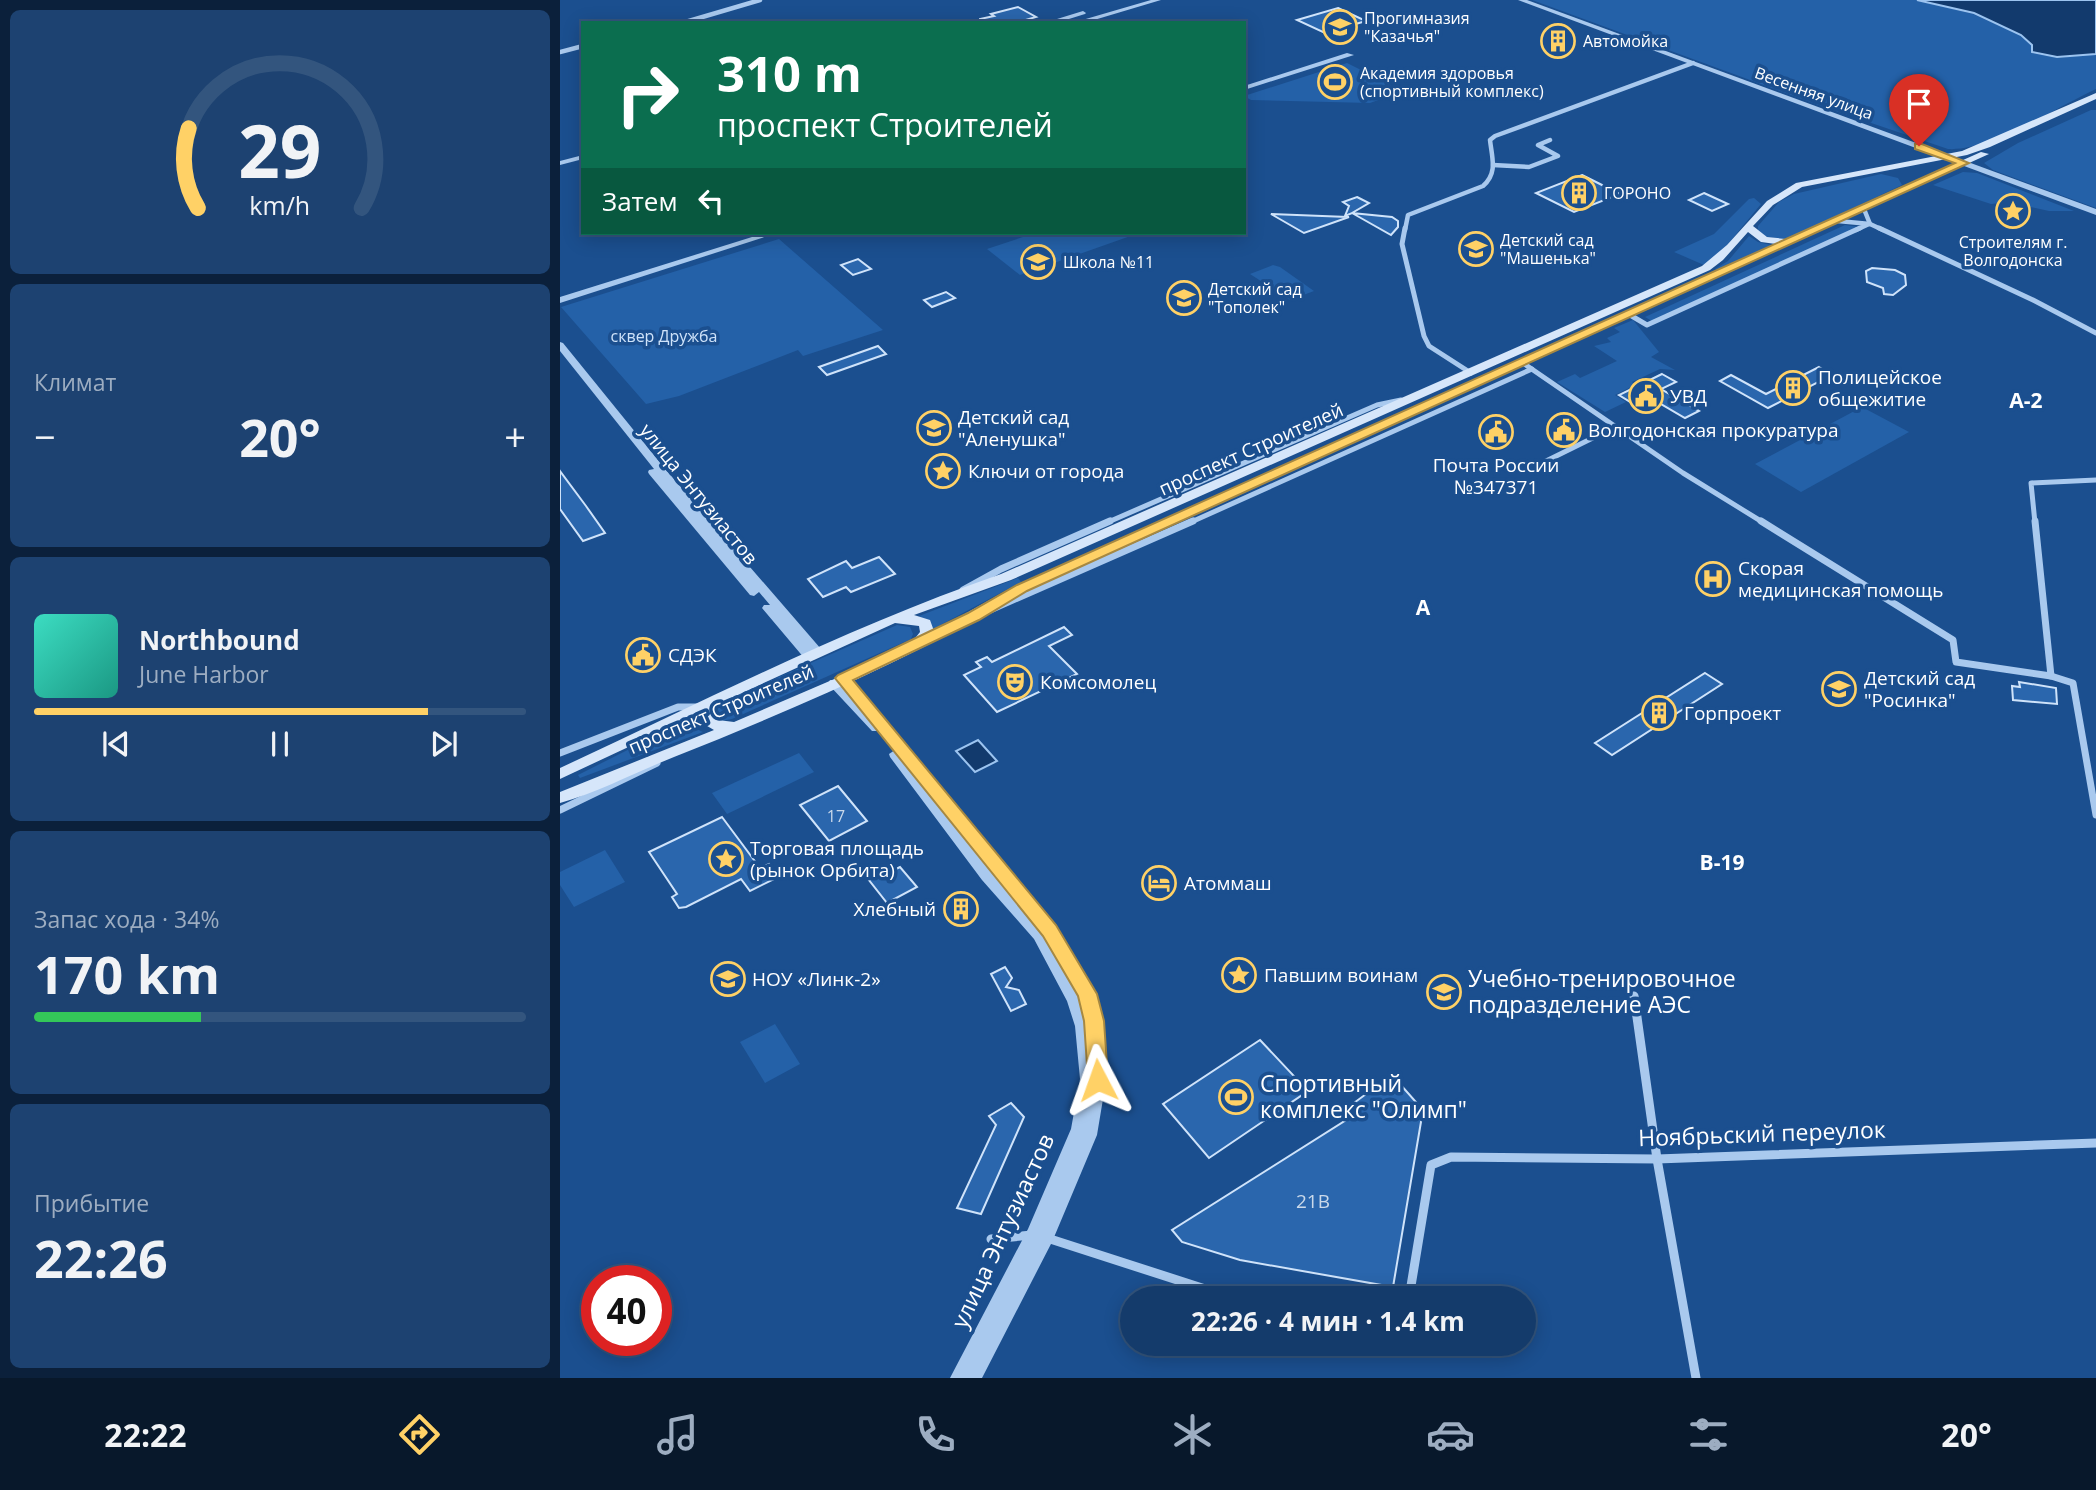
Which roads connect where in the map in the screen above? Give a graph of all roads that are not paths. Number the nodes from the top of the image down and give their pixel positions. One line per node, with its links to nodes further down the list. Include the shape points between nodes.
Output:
1 (761, 0): 5 (street)
2 (1130, 0): 6 (street)
3 (1158, 0): 7 (street)
4 (1521, 0): 11 (street, Весенняя улица)
5 (688, 21)
6 (1054, 21)
7 (1082, 21)
8 (581, 47): 9 (street)
9 (560, 52)
10 (1350, 55): 12 (street)
11 (1693, 63): 18 (street, Весенняя улица); 22 (street, via 1494,136 1490,140)
12 (1246, 87)
13 (2096, 96): 18 (main road, проспект Строителей, via 1987,145)
14 (2096, 103): 21 (main road, проспект Строителей)
15 (1550, 140): 22 (street, via 1538,145 1558,156 1529,167)
16 (581, 150): 17 (street)
17 (560, 156)
18 (1942, 156): 21 (street, Весенняя улица); 23 (main road, проспект Строителей)
19 (581, 158): 20 (street)
20 (560, 163)
21 (1964, 163): 24 (main road, проспект Строителей); 26 (street, Весенняя улица)
22 (1493, 165): 38 (street, via 1491,181 1483,186 1408,215 1402,236 1429,346)
23 (1872, 171): 24 (main road); 29 (main road, проспект Строителей, via 1783,192)
24 (1906, 181): 25 (main road, проспект Строителей)
25 (1864, 209): 27 (main road, проспект Строителей); 28 (street)
26 (2096, 212)
27 (1838, 221): 28 (street); 31 (main road, проспект Строителей)
28 (1870, 224): 33 (street, via 1647,325); 34 (street)
29 (1747, 226): 31 (main road, via 1764,240); 38 (main road, проспект Строителей, via 1722,257 1706,268)
30 (768, 235): 32 (street)
31 (1792, 242): 33 (main road, проспект Строителей)
32 (560, 300)
33 (1630, 314): 37 (main road, проспект Строителей)
34 (2096, 333)
35 (560, 345): 40 (street)
36 (560, 356): 40 (street, улица Энтузиастов)
37 (1527, 366): 39 (street); 44 (main road, проспект Строителей, via 1022,588)
38 (1471, 373): 43 (main road, проспект Строителей, via 1006,577)
39 (1615, 427): 41 (street); 46 (street, via 1953,640 1956,662)
40 (635, 444): 45 (street, улица Энтузиастов, via 691,520)
41 (1540, 464)
42 (2096, 480): 46 (street, via 2031,483)
43 (891, 619): 44 (main road, via 925,623 927,632); 45 (main road, проспект Строителей)
44 (919, 644): 47 (main road, проспект Строителей)
45 (813, 654): 48 (main road, проспект Строителей)
46 (2051, 676): 56 (street, via 2073,683)
47 (839, 680): 50 (main road, проспект Строителей); 60 (street, улица Энтузиастов, via 1050,930 1087,994 1094,1021 1097,1090 1089,1135)
48 (714, 698): 49 (main road, проспект Строителей); 50 (main road, via 707,719)
49 (698, 707): 52 (street, via 678,708); 53 (main road, проспект Строителей)
50 (734, 727): 51 (main road, проспект Строителей)
51 (682, 748): 54 (main road, проспект Строителей); 55 (street)
52 (560, 753)
53 (560, 774)
54 (560, 798)
55 (560, 810)
56 (2096, 815)
57 (1633, 996): 59 (street)
58 (2096, 1143): 59 (street, Ноябрьский переулок)
59 (1657, 1159): 63 (street, Ноябрьский переулок, via 1477,1156 1451,1157 1431,1165); 66 (street)
60 (1040, 1236): 61 (street); 62 (street); 64 (street, улица Энтузиастов); 65 (street)
61 (991, 1240)
62 (1196, 1286)
63 (1411, 1286)
64 (959, 1378)
65 (972, 1378)
66 (1696, 1378)

